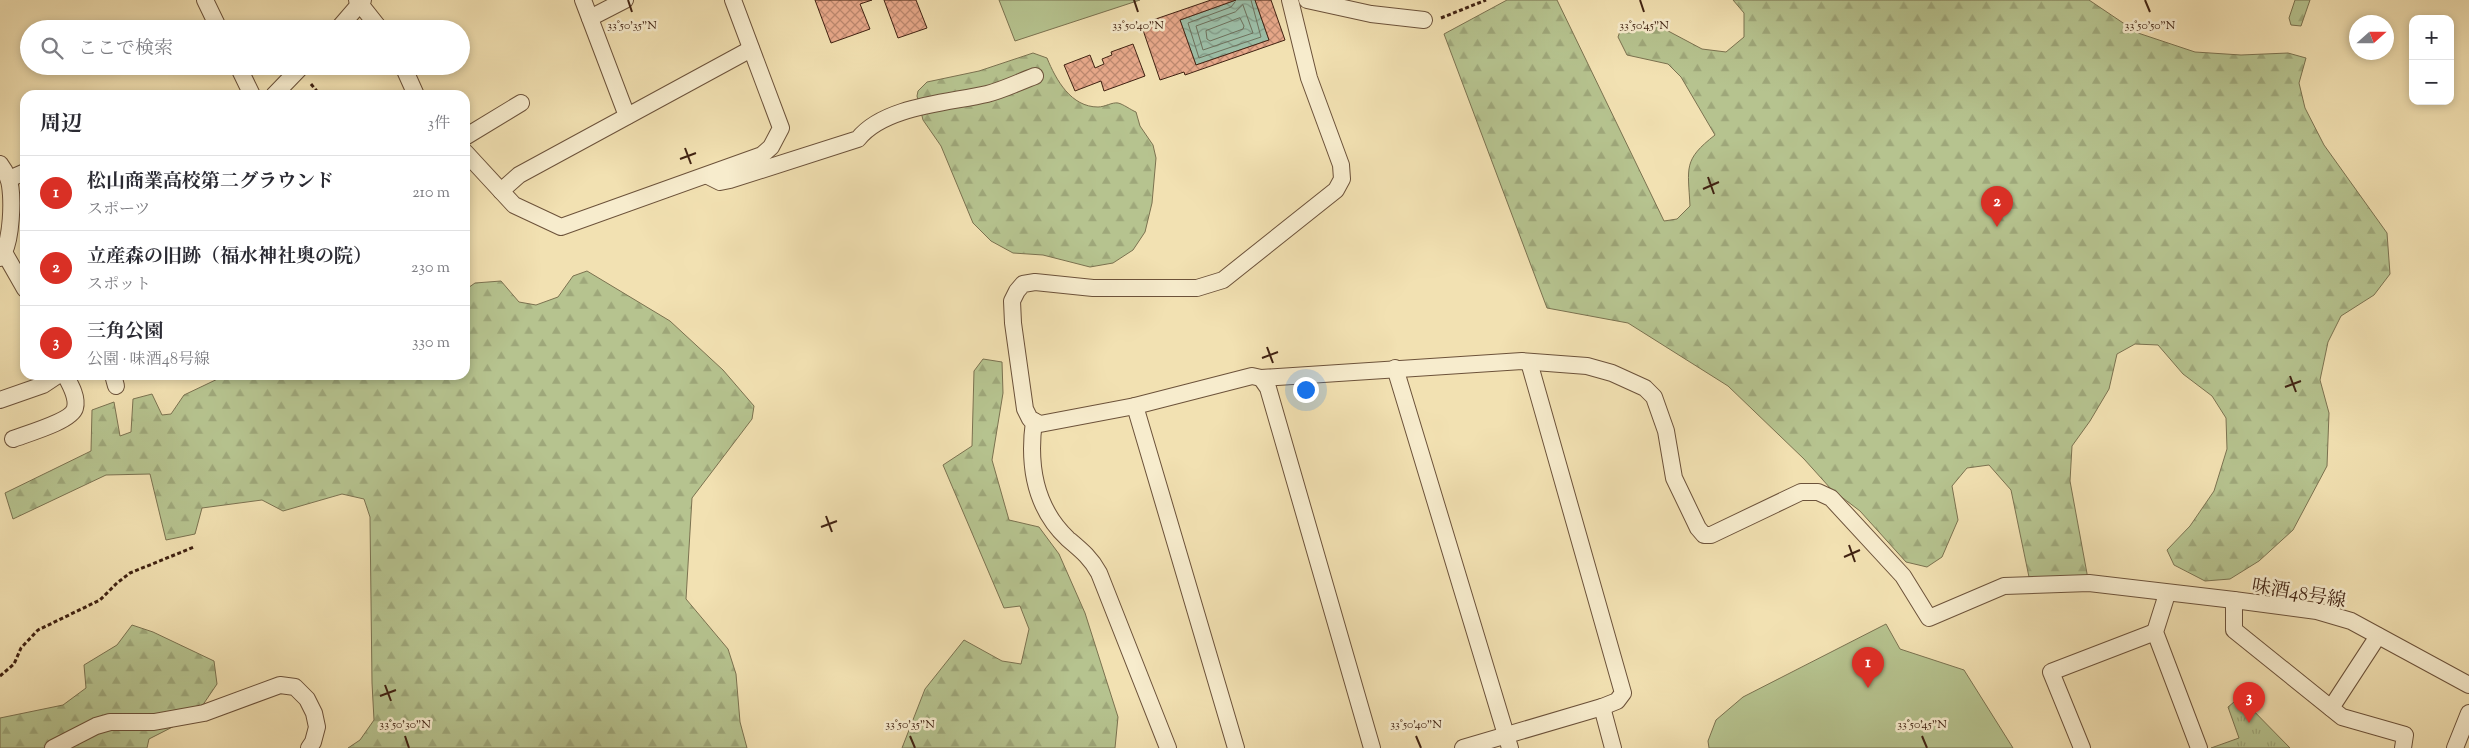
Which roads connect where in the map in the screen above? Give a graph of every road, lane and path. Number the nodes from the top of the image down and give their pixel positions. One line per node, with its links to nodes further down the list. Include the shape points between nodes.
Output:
1 (205, 0): 10 (street)
2 (583, 0): 9 (street)
3 (625, 0): 9 (street)
4 (733, 0): 14 (street)
5 (1290, 0): 41 (street, via 1309,78 1341,165 1342,179 1336,190 1223,280 1211,285 1197,288 1093,288 1035,282 1023,284 1012,301 1013,323 1025,409)
6 (1307, 0): 13 (street, via 1371,14)
7 (1486, 0): 13 (path, via 1442,18)
8 (360, 1): 11 (street); 12 (street)
9 (590, 18): 23 (street)
10 (215, 20)
11 (345, 20)
12 (374, 20)
13 (1424, 20)
14 (751, 49): 23 (street); 28 (street, via 781,128 771,148 762,155)
15 (242, 75): 19 (street)
16 (293, 75): 20 (street)
17 (407, 75): 21 (street)
18 (1035, 76): 28 (street, via 990,93 939,101 891,117 867,128 858,139 730,180 720,182)
19 (250, 90)
20 (279, 90)
21 (414, 90)
22 (521, 103): 24 (street)
23 (627, 116): 30 (street, via 519,174)
24 (470, 134)
25 (470, 157): 30 (street)
26 (0, 164): 29 (street)
27 (20, 174): 29 (street)
28 (708, 176): 30 (street, via 561,227 514,205)
29 (9, 179): 31 (street)
30 (501, 191)
31 (18, 224): 32 (street)
32 (2, 256): 33 (street)
33 (20, 282)
34 (1529, 362): 35 (street); 44 (street, 味酒48号線, via 1587,366 1612,373 1644,388 1654,397 1666,431 1674,478 1704,535 1711,535 1801,492 1818,492 1831,498 1903,576 1929,618 2004,586 2089,583); 50 (street, via 1623,693 1617,701)
35 (1395, 368): 36 (street); 53 (street)
36 (1262, 378): 40 (street, via 1252,376); 58 (street, via 1268,388)
37 (50, 380): 39 (street)
38 (67, 380): 42 (street, via 75,397 75,409 68,418)
39 (0, 400)
40 (1136, 406): 41 (street, via 1040,424); 57 (street)
41 (1034, 421): 56 (street, via 1031,441 1034,479 1041,502 1049,517 1086,553 1100,574)
42 (13, 439)
43 (194, 546): 48 (path, via 130,574 100,600 38,630 21,648 14,664)
44 (2167, 594): 45 (street, 味酒48号線); 46 (street)
45 (2234, 600): 47 (street, 味酒48号線, via 2317,611 2351,621); 51 (street, via 2234,630)
46 (2155, 632): 61 (street, via 2051,672); 62 (street)
47 (2378, 636): 49 (street, 味酒48号線); 51 (street)
48 (0, 676)
49 (2469, 685)
50 (1602, 707): 53 (street); 60 (street)
51 (2331, 708): 63 (street, via 2342,716 2405,735)
52 (2469, 713): 64 (street)
53 (1508, 742): 59 (street)
54 (52, 748): 55 (street, via 110,722 163,721 204,713 280,685 295,687 314,713 317,727)
55 (309, 748)
56 (1168, 748)
57 (1236, 748)
58 (1372, 748)
59 (1463, 748)
60 (1613, 748)
61 (2082, 748)
62 (2199, 748)
63 (2403, 748)
64 (2456, 748)

